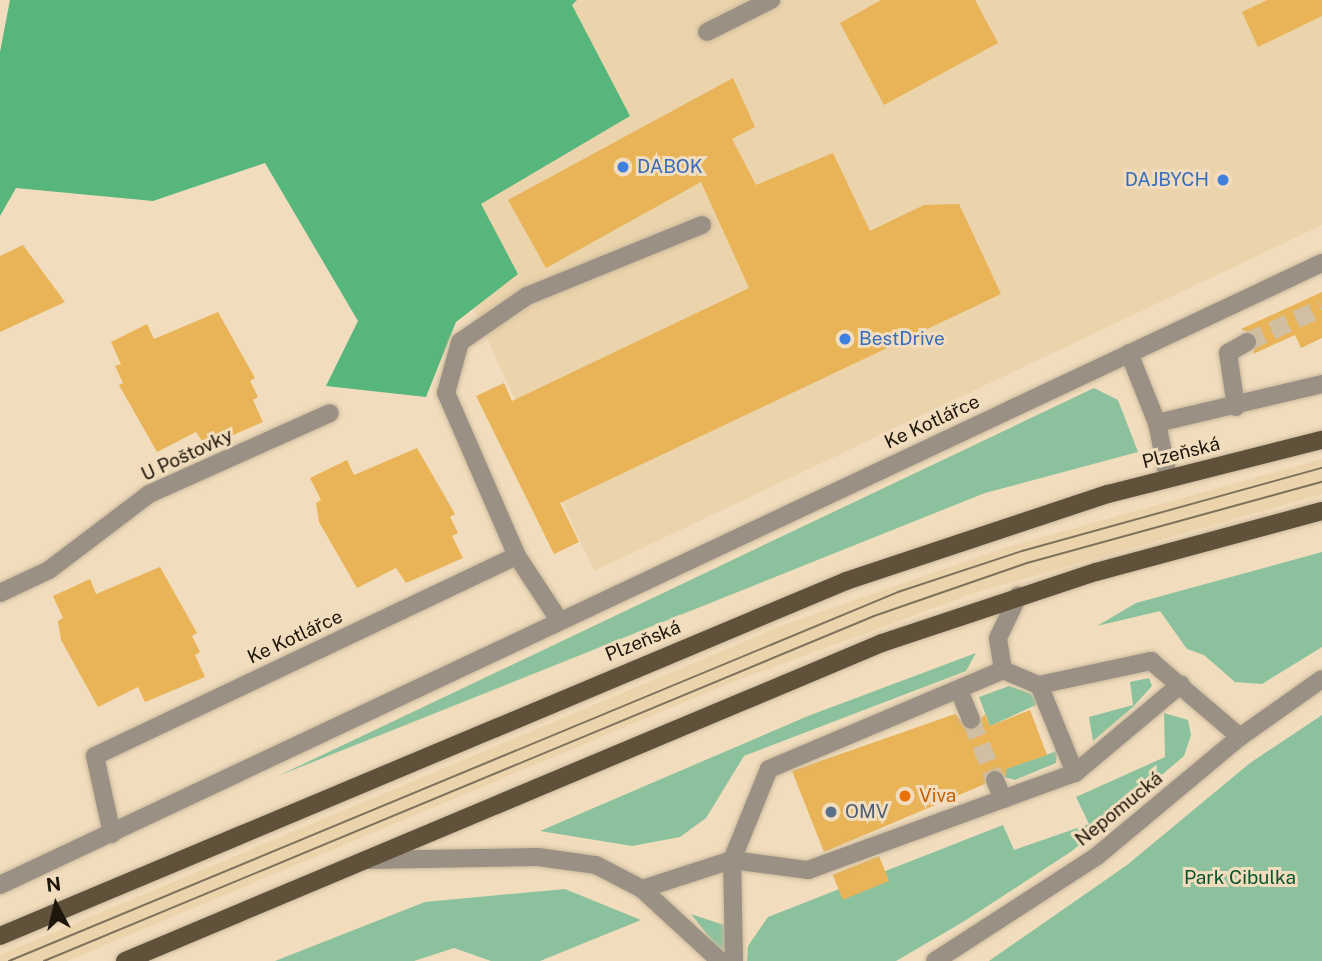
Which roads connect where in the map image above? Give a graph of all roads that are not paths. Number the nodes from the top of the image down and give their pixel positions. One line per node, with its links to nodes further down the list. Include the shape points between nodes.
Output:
1 (771, 0): 2 (street)
2 (707, 32)
3 (702, 225): 14 (street, via 527,296 460,342 446,393)
4 (1322, 263): 6 (street, Ke Kotlářce)
5 (1247, 342): 8 (street, via 1228,352)
6 (1129, 353): 10 (street); 17 (street, Ke Kotlářce)
7 (1322, 384): 8 (street)
8 (1236, 407): 10 (street)
9 (330, 413): 15 (street, U Poštovky, via 149,494 49,570)
10 (1157, 423): 12 (street)
11 (1322, 440): 12 (main road, Plzeňská)
12 (1168, 477): 33 (main road, Plzeňská, via 846,581)
13 (1322, 512): 16 (main road)
14 (517, 556): 17 (street); 28 (street, Ke Kotlářce, via 95,755)
15 (0, 593)
16 (1018, 596): 18 (street, via 998,638); 29 (main road, via 774,685)
17 (559, 620): 28 (street, Ke Kotlářce)
18 (1003, 670): 21 (street); 22 (street)
19 (1322, 679): 24 (street, Nepomucká)
20 (1181, 684): 21 (street, via 1151,661); 24 (street); 25 (street)
21 (1039, 685): 25 (street)
22 (959, 690): 23 (street); 30 (street, via 769,769)
23 (971, 720)
24 (1240, 737): 37 (street, Nepomucká, via 1097,856)
25 (1075, 773): 27 (street)
26 (995, 780): 27 (street)
27 (1003, 799): 30 (street, via 808,870)
28 (111, 834): 31 (street, Ke Kotlářce)
29 (366, 860): 32 (street, via 538,857 596,865); 34 (main road)
30 (732, 860): 32 (street); 36 (street)
31 (0, 885)
32 (642, 889): 35 (street)
33 (0, 936)
34 (125, 961)
35 (720, 961)
36 (734, 961)
37 (935, 961)

